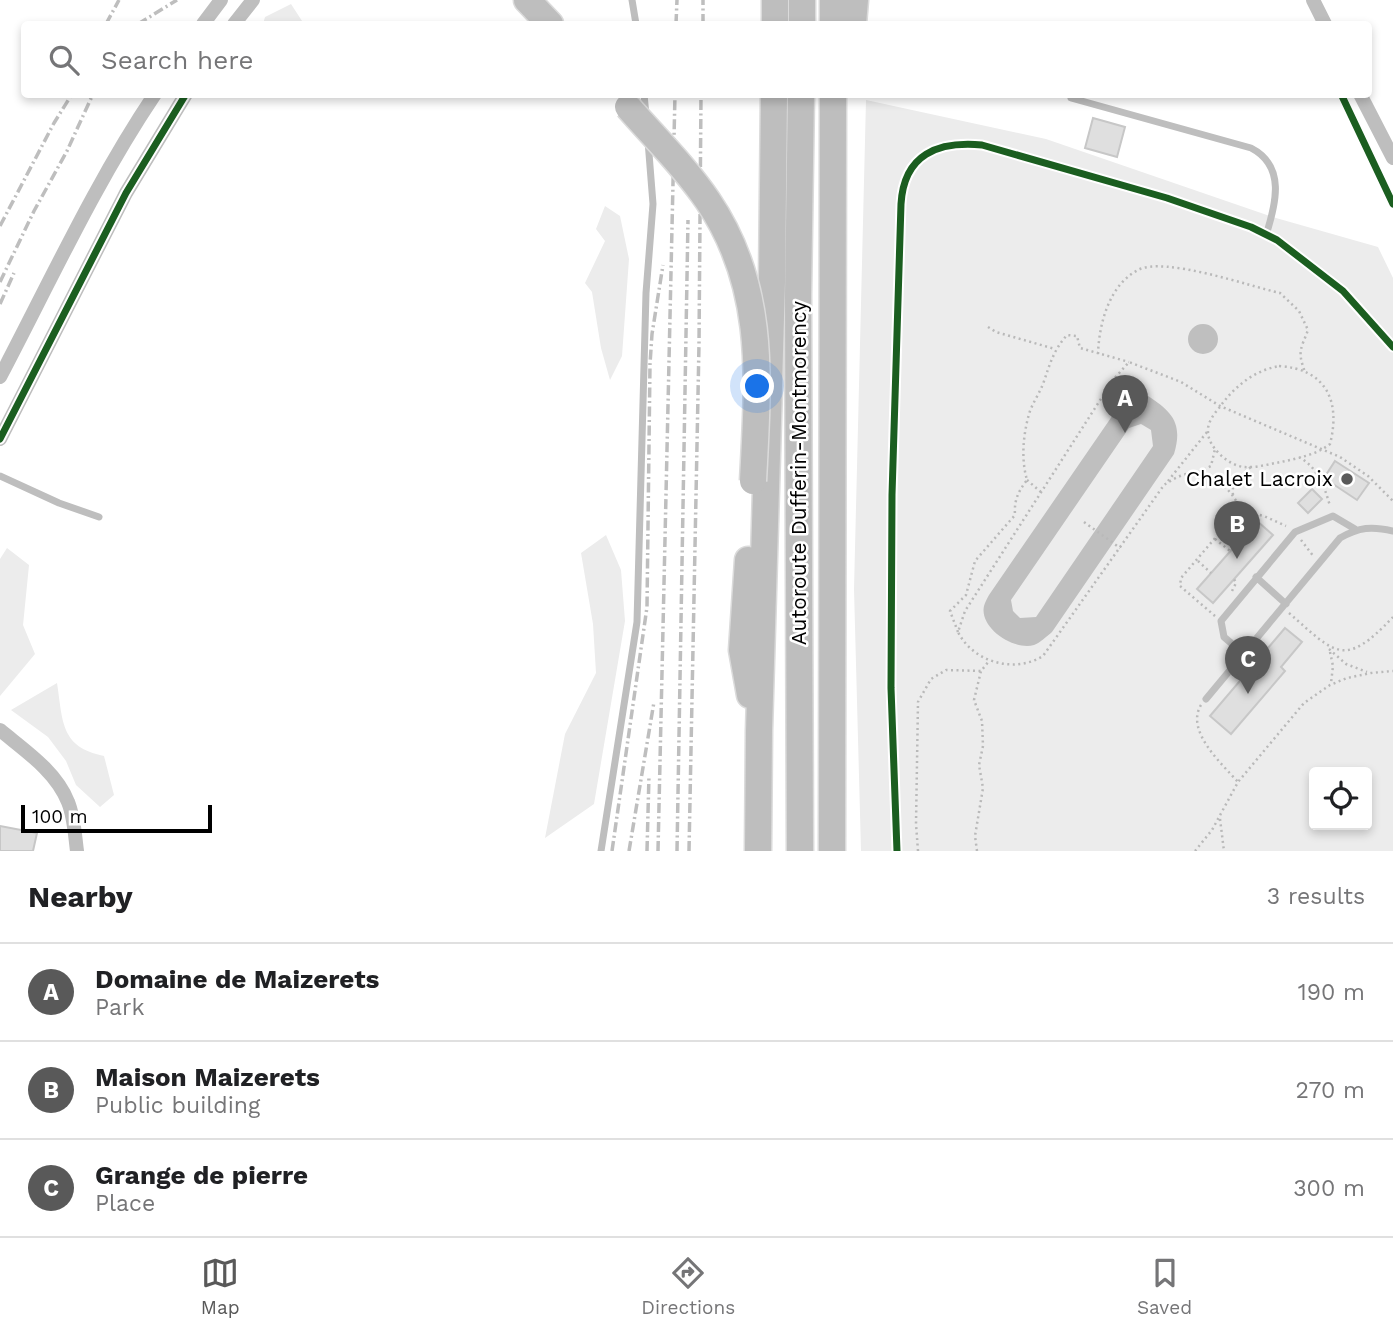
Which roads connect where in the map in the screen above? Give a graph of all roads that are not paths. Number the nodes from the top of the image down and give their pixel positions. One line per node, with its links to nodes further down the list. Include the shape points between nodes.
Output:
1 (221, 0): 10 (street)
2 (253, 0): 11 (street)
3 (527, 0): 12 (highway)
4 (632, 0): 13 (lane)
5 (775, 0): 14 (highway)
6 (802, 0): 15 (highway)
7 (833, 0): 16 (highway)
8 (855, 0): 17 (highway)
9 (1313, 0): 18 (street)
10 (206, 21)
11 (236, 21)
12 (547, 21)
13 (636, 21)
14 (775, 21)
15 (802, 21)
16 (833, 21)
17 (853, 21)
18 (1324, 21)
19 (152, 98): 33 (street)
20 (184, 98): 34 (street, via 126,193)
21 (619, 98): 44 (highway, bridge, via 708,201 739,258 752,307 758,358 742,650)
22 (644, 98): 47 (lane, via 653,204 646,293 637,622)
23 (775, 98): 44 (highway)
24 (801, 98): 49 (highway, Autoroute Dufferin-Montmorency)
25 (833, 98): 32 (highway, Autoroute Dufferin-Montmorency)
26 (850, 98): 32 (highway, via 848,156)
27 (1071, 98): 31 (lane, via 1262,153 1275,178 1275,209)
28 (1363, 98): 29 (street)
29 (1386, 132): 30 (street)
30 (1393, 158)
31 (1266, 235)
32 (832, 274): 45 (highway, Autoroute Dufferin-Montmorency)
33 (0, 377)
34 (0, 439)
35 (0, 476): 36 (lane)
36 (99, 517)
37 (1356, 529): 38 (lane, via 1375,526); 39 (lane, via 1333,516 1295,532); 40 (lane, via 1340,538)
38 (1393, 531)
39 (1256, 577): 40 (lane); 41 (lane, via 1221,621 1224,637)
40 (1284, 605): 41 (lane)
41 (1244, 654): 42 (lane)
42 (1206, 699)
43 (0, 730): 46 (street, via 35,759 61,790 68,802)
44 (759, 731): 48 (highway)
45 (833, 842)
46 (77, 851)
47 (601, 851)
48 (758, 851)
49 (800, 851)

